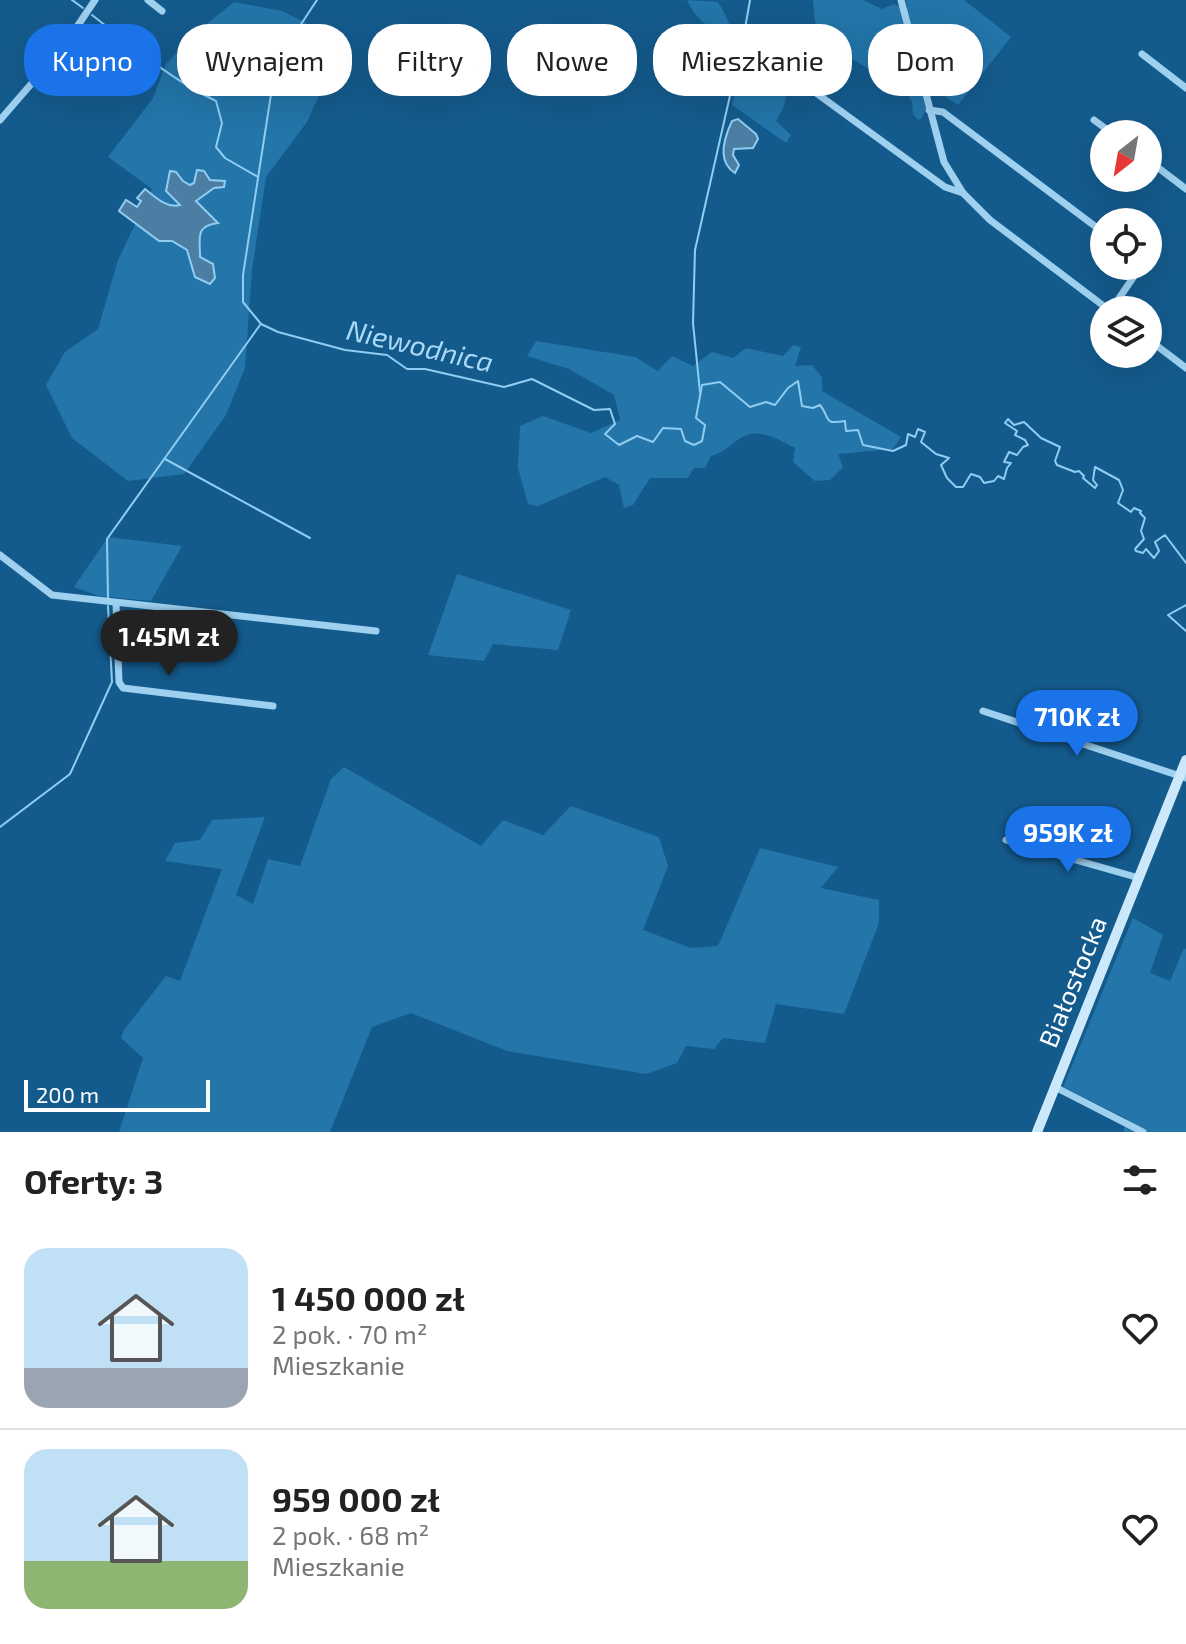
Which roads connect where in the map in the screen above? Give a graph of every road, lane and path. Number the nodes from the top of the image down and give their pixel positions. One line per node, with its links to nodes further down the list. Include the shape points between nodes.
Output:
1 (95, 0): 9 (street, via 64,46)
2 (148, 0): 4 (street)
3 (901, 0): 8 (street)
4 (162, 11)
5 (1142, 54): 6 (street)
6 (1186, 88)
7 (820, 96): 12 (street, via 945,187)
8 (929, 110): 12 (street, via 944,162); 13 (street, via 943,112)
9 (0, 120)
10 (1162, 171): 11 (street)
11 (1186, 189)
12 (963, 193): 14 (street, via 990,220)
13 (1090, 222)
14 (1091, 296)
15 (1162, 350): 16 (street)
16 (1186, 368)
17 (0, 555): 18 (street, via 52,595)
18 (116, 603): 19 (street); 20 (street, via 123,688)
19 (376, 631)
20 (273, 706)
21 (983, 711): 23 (street)
22 (1186, 760): 23 (street, Białostocka)
23 (1183, 777): 25 (street, Białostocka)
24 (1006, 840): 25 (street)
25 (1139, 878): 26 (street, Białostocka)
26 (1055, 1087): 27 (street, Białostocka); 28 (street)
27 (1037, 1132)
28 (1143, 1132)

